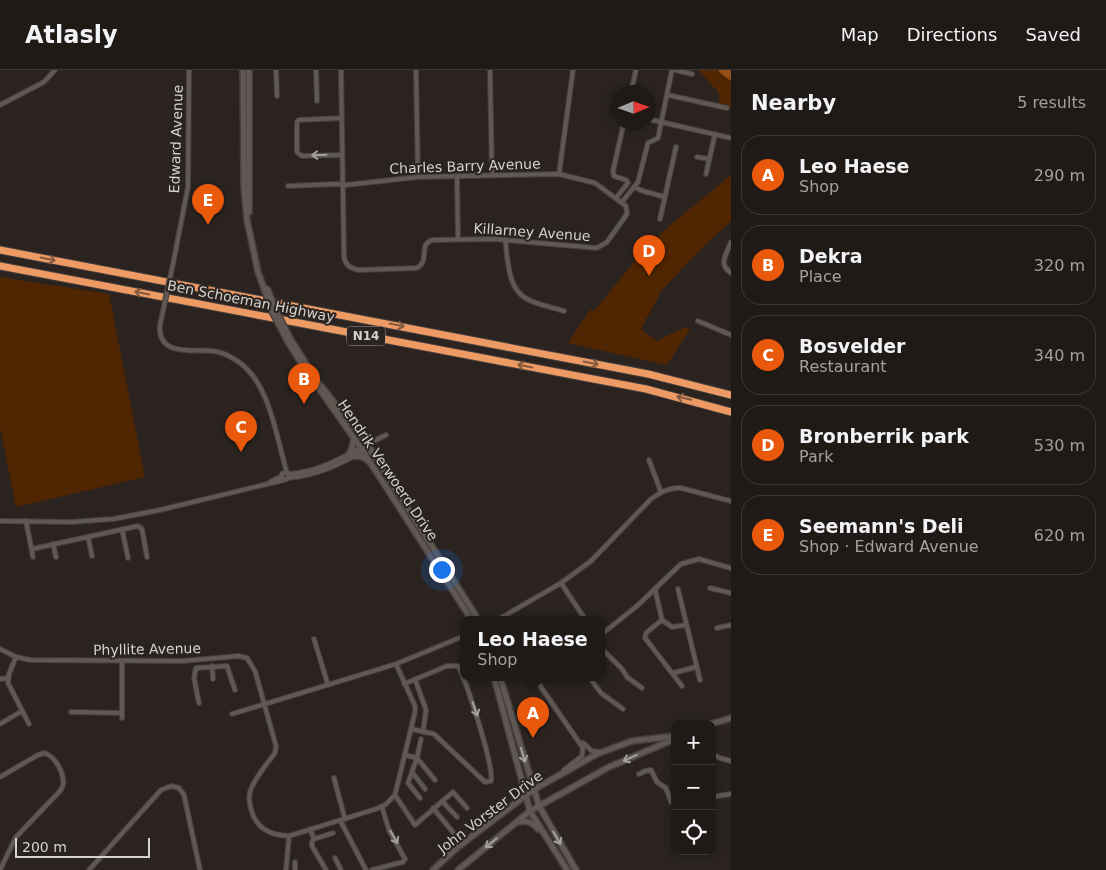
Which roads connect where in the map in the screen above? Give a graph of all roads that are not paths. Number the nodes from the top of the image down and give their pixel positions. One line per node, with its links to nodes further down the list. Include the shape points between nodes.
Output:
1 (55, 70): 19 (street, via 44,82)
2 (189, 70): 69 (street, Edward Avenue, bridge, via 188,187 160,325 162,337 170,347 183,351 212,351 234,358 252,372 268,406)
3 (244, 70): 54 (main road, Hendrik Verwoerd Drive, via 244,187 247,220)
4 (249, 70): 54 (main road, Hendrik Verwoerd Drive, via 249,212)
5 (276, 70): 17 (street)
6 (316, 70): 18 (street)
7 (341, 70): 21 (street)
8 (416, 70): 38 (street)
9 (490, 70): 37 (street)
10 (573, 70): 35 (street)
11 (673, 70): 14 (street); 16 (street)
12 (635, 72): 13 (street); 15 (street)
13 (628, 73)
14 (692, 74)
15 (634, 85)
16 (668, 95): 20 (street); 23 (street)
17 (277, 96)
18 (317, 101)
19 (0, 105)
20 (727, 108)
21 (342, 118): 30 (street); 30 (street, one-way to 21, via 302,156 297,152 299,120)
22 (656, 121): 23 (street)
23 (662, 122): 25 (street); 42 (street, via 657,139 648,143)
24 (623, 130): 28 (street)
25 (715, 134): 26 (street); 32 (street)
26 (731, 138)
27 (612, 143): 28 (street)
28 (618, 144): 34 (street, via 617,162)
29 (676, 147): 45 (street)
30 (342, 154): 43 (street)
31 (697, 157): 32 (street)
32 (709, 159): 36 (street)
33 (607, 166): 34 (street)
34 (613, 167): 40 (street)
35 (559, 174): 37 (street, Charles Barry Avenue); 46 (street, Charles Barry Avenue, via 594,183)
36 (706, 174)
37 (492, 175): 39 (street, Charles Barry Avenue)
38 (418, 176): 39 (street, Charles Barry Avenue); 43 (street, Charles Barry Avenue)
39 (457, 176): 49 (street)
40 (616, 177): 41 (street); 42 (street)
41 (609, 179)
42 (632, 184): 45 (street); 46 (street); 47 (street)
43 (342, 185): 44 (street, Charles Barry Avenue); 49 (street, Killarney Avenue, via 344,257 350,268 417,268 423,263 424,247 428,241)
44 (288, 186)
45 (665, 197): 48 (street)
46 (616, 198): 47 (street, Charles Barry Avenue)
47 (622, 202): 50 (street, Killarney Avenue, via 627,207 627,214 607,242 597,248)
48 (660, 219)
49 (458, 239): 50 (street, Killarney Avenue)
50 (505, 239): 56 (street, via 517,292 528,300)
51 (731, 242): 55 (street, via 723,262)
52 (0, 250): 60 (highway, Ben Schoeman Highway / N14, one-way to 60, via 610,366)
53 (0, 266): 61 (highway, Ben Schoeman Highway / N14, one-way to 53, via 646,389)
54 (260, 271): 59 (main road, Hendrik Verwoerd Drive, bridge, via 272,311)
55 (731, 273)
56 (564, 310)
57 (698, 321): 58 (street)
58 (731, 335)
59 (290, 341): 63 (main road, Hendrik Verwoerd Drive, via 298,358); 64 (main road, Hendrik Verwoerd Drive)
60 (731, 395)
61 (731, 412)
62 (386, 435): 64 (street)
63 (354, 438): 65 (main road, Hendrik Verwoerd Drive); 66 (main road)
64 (368, 445): 65 (street); 90 (main road, Hendrik Verwoerd Drive)
65 (362, 449): 66 (street); 68 (main road, Hendrik Verwoerd Drive)
66 (351, 455): 68 (main road, via 363,457); 69 (street, via 309,475)
67 (649, 460): 70 (street)
68 (372, 464): 89 (main road, Hendrik Verwoerd Drive)
69 (285, 476): 73 (street, via 160,510 113,519)
70 (661, 492): 71 (street, via 681,488); 84 (street, via 591,561)
71 (731, 502)
72 (0, 521): 73 (street)
73 (26, 522): 77 (street)
74 (122, 529): 75 (street); 81 (street); 82 (street, via 140,526)
75 (88, 537): 76 (street); 78 (street)
76 (53, 544): 77 (street); 80 (street)
77 (32, 549): 79 (street)
78 (92, 556)
79 (33, 557)
80 (56, 557)
81 (128, 558)
82 (147, 558)
83 (731, 568): 86 (street, via 698,559 688,561 678,566)
84 (562, 583): 91 (street); 92 (street)
85 (710, 588): 88 (street)
86 (655, 589): 93 (street); 97 (street)
87 (678, 589): 94 (street)
88 (731, 593)
89 (469, 616)
90 (476, 616)
91 (504, 616)
92 (583, 616)
93 (662, 620): 94 (street, via 672,627); 110 (street, via 646,633 645,638)
94 (686, 625): 108 (street)
95 (731, 625): 96 (street)
96 (717, 628)
97 (605, 633)
98 (460, 638): 105 (street)
99 (314, 639): 122 (street)
100 (0, 649): 102 (street, Phyllite Avenue)
101 (605, 652): 124 (street, via 627,677)
102 (16, 657): 104 (street, Phyllite Avenue); 111 (street)
103 (198, 660): 104 (street, Phyllite Avenue); 107 (street); 127 (street, Phyllite Avenue, via 247,658 253,665)
104 (122, 661): 131 (street)
105 (396, 664): 121 (street); 122 (street)
106 (212, 666): 107 (street); 113 (street); 125 (street, via 228,666)
107 (198, 667): 126 (street, via 194,678)
108 (696, 668): 110 (street); 115 (street)
109 (460, 671): 114 (street, one-way to 109, via 447,666 458,666)
110 (673, 674): 123 (street)
111 (8, 678): 112 (street); 129 (street, via 8,685)
112 (0, 679)
113 (213, 679)
114 (415, 679): 121 (street); 138 (street, via 426,708)
115 (700, 680)
116 (464, 681): 141 (street, one-way to 141, via 477,714 491,782 485,781 434,734)
117 (495, 681): 161 (main road)
118 (501, 681): 158 (main road, one-way to 158)
119 (537, 681): 145 (street)
120 (592, 681): 128 (street, via 601,693)
121 (404, 684): 137 (street, via 415,706)
122 (328, 685): 127 (street)
123 (682, 686)
124 (642, 688)
125 (235, 690)
126 (200, 703)
127 (266, 704): 132 (street); 177 (street, via 276,750 252,787 250,804 260,827 273,834)
128 (622, 709)
129 (22, 711): 135 (street); 136 (street)
130 (71, 712): 131 (street)
131 (122, 713): 133 (street)
132 (232, 714)
133 (122, 718)
134 (731, 719): 139 (main road)
135 (0, 724)
136 (29, 724)
137 (413, 724): 138 (street); 140 (street)
138 (424, 724): 141 (street)
139 (716, 724)
140 (411, 729): 141 (street); 147 (street)
141 (423, 732)
142 (671, 737): 146 (main road, John Vorster Drive, via 632,741)
143 (421, 739): 149 (street)
144 (671, 739): 167 (main road, John Vorster Drive, one-way to 167)
145 (579, 740): 146 (street, via 592,751); 156 (street, via 582,756)
146 (601, 752): 156 (main road, John Vorster Drive)
147 (405, 755): 149 (street); 160 (street)
148 (716, 756): 150 (street)
149 (417, 758): 151 (street); 155 (street)
150 (731, 761)
151 (412, 772): 157 (street); 163 (street, via 408,783)
152 (639, 774): 164 (street, via 653,771 657,782 666,788)
153 (0, 776): 183 (street, via 45,754 53,758 64,782 60,791 16,837)
154 (334, 778): 172 (street)
155 (435, 780)
156 (550, 781): 158 (main road, John Vorster Drive)
157 (425, 789)
158 (534, 790): 161 (main road, John Vorster Drive); 167 (main road)
159 (731, 794): 162 (street)
160 (395, 795): 166 (street); 168 (street, via 415,825)
161 (526, 796): 170 (main road); 192 (main road, John Vorster Drive)
162 (716, 796)
163 (420, 798)
164 (671, 798)
165 (442, 801): 168 (street); 169 (street, via 453,792); 171 (street)
166 (382, 806): 172 (street); 191 (street, one-way to 191, via 389,830 405,859)
167 (539, 806): 170 (main road, John Vorster Drive); 195 (main road, one-way to 195)
168 (433, 808): 178 (street)
169 (467, 808)
170 (530, 811): 174 (main road, John Vorster Drive); 182 (main road)
171 (457, 817)
172 (345, 819): 173 (street)
173 (340, 820): 175 (street); 190 (street)
174 (518, 822): 182 (main road, via 533,824); 193 (main road, John Vorster Drive, one-way to 193)
175 (310, 829): 177 (street); 179 (street)
176 (333, 833): 179 (street)
177 (289, 836): 186 (street)
178 (456, 836)
179 (314, 838): 188 (street, via 312,846)
180 (334, 858): 189 (street)
181 (295, 862): 187 (street)
182 (562, 862): 194 (main road)
183 (0, 870)
184 (89, 870): 185 (street, via 160,790 171,786 184,795)
185 (200, 870)
186 (286, 870)
187 (295, 870)
188 (326, 870)
189 (341, 870)
190 (366, 870)
191 (372, 870)
192 (433, 870)
193 (458, 870)
194 (567, 870)
195 (576, 870)

